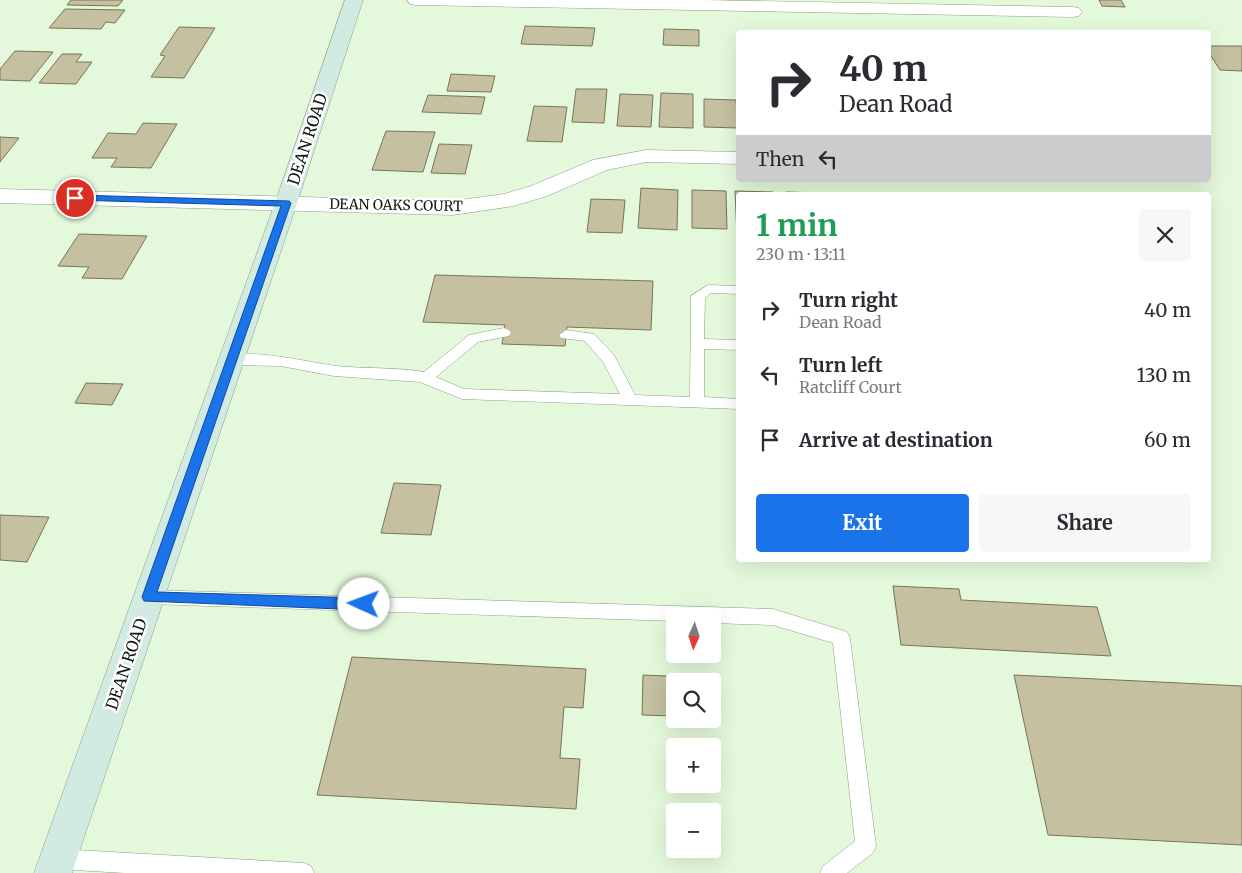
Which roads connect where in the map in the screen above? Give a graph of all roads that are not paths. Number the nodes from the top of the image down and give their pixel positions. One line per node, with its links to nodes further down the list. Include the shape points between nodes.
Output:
1 (354, 0): 6 (main road, DEAN ROAD)
2 (416, 0): 3 (street)
3 (1073, 12)
4 (736, 158): 6 (street, DEAN OAKS COURT, via 646,156 601,165 540,191 453,208)
5 (0, 196): 6 (street, DEAN OAKS COURT)
6 (286, 203): 12 (main road, DEAN ROAD)
7 (736, 290): 10 (lane, via 708,289 698,296)
8 (504, 333): 13 (lane, via 474,338)
9 (566, 336): 14 (lane, via 589,337 609,359)
10 (698, 344): 11 (lane); 15 (lane)
11 (736, 345)
12 (231, 360): 13 (lane, via 281,361 334,371); 17 (main road, DEAN ROAD)
13 (425, 379): 14 (lane, via 462,394)
14 (630, 400): 15 (lane)
15 (697, 403): 16 (lane)
16 (736, 404)
17 (149, 597): 18 (main road, DEAN ROAD); 20 (lane, via 773,617 841,638 866,846)
18 (55, 866): 19 (lane)
19 (304, 873)
20 (830, 873)

